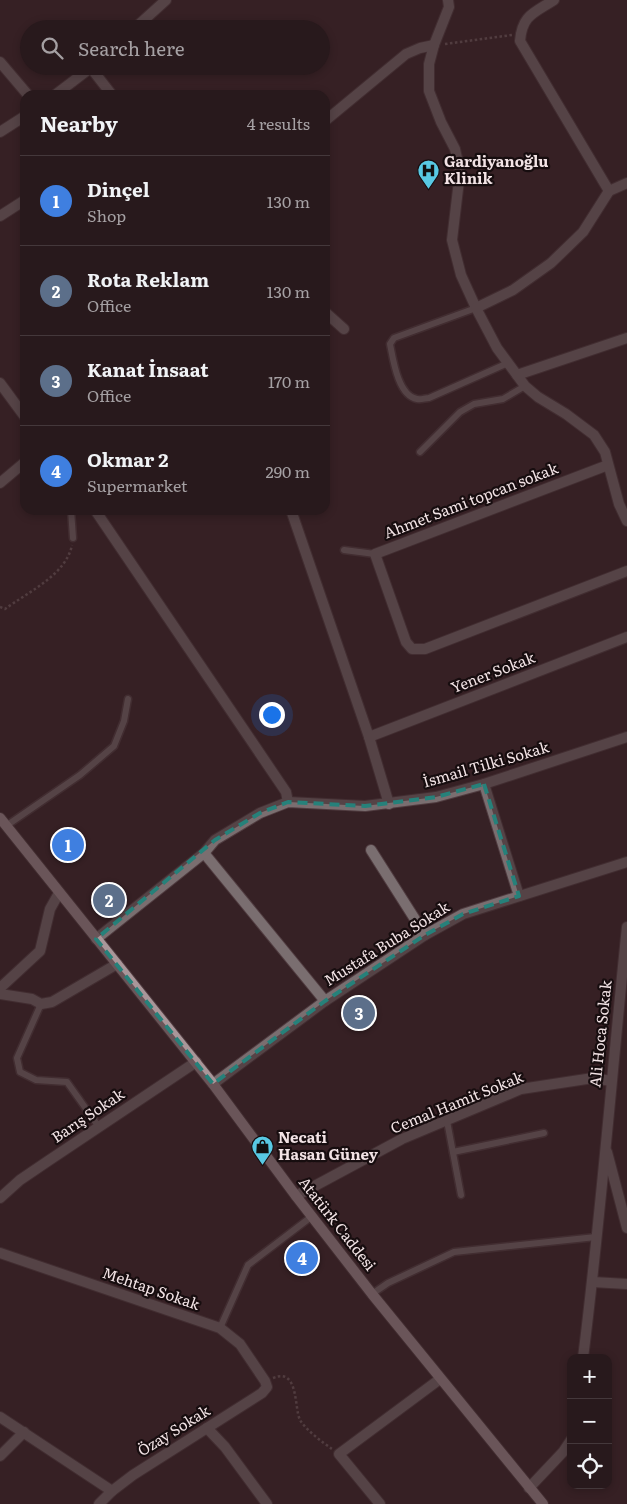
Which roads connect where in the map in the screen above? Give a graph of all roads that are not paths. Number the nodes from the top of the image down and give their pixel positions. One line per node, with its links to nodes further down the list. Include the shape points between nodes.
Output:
1 (166, 0): 4 (street)
2 (448, 0): 5 (street, via 449,8)
3 (554, 0): 16 (street, via 529,16 521,28 520,41)
4 (144, 20)
5 (434, 46): 12 (street, via 406,54); 19 (street, via 429,91 455,149 460,172 452,240 461,275)
6 (0, 62): 9 (street)
7 (81, 75): 10 (street)
8 (98, 75): 11 (street)
9 (24, 90)
10 (62, 90)
11 (108, 90)
12 (330, 117)
13 (20, 119): 14 (street)
14 (0, 132)
15 (627, 183): 16 (street)
16 (609, 191): 19 (street, via 583,232 551,263 513,290)
17 (20, 203): 18 (street)
18 (0, 216)
19 (476, 308): 23 (street); 23 (lane, via 394,338 390,344 397,377 403,388 418,400 429,398)
20 (330, 316): 21 (street)
21 (344, 329)
22 (627, 338): 24 (street)
23 (508, 363): 24 (street)
24 (517, 375): 26 (street)
25 (0, 383): 27 (street)
26 (526, 386): 28 (lane, via 503,399 474,404 460,412); 29 (street, via 594,435 605,452)
27 (20, 410)
28 (420, 452)
29 (608, 465): 35 (street); 38 (street, Ahmet Sami topcan sokak)
30 (20, 466): 31 (street)
31 (0, 482)
32 (71, 515): 36 (lane)
33 (98, 515): 45 (street, via 286,792)
34 (294, 515): 42 (street)
35 (627, 521)
36 (73, 538)
37 (344, 550): 38 (lane)
38 (375, 554): 39 (street, Ahmet Sami topcan sokak, via 406,642 412,649 425,649)
39 (627, 571)
40 (627, 638): 42 (street, Yener Sokak)
41 (128, 698): 47 (lane, via 124,721 114,746 80,775)
42 (369, 737): 46 (street)
43 (627, 737): 44 (street, İsmail Tilki Sokak)
44 (484, 784): 46 (street, İsmail Tilki Sokak, via 436,797); 52 (street)
45 (288, 802): 46 (street, İsmail Tilki Sokak); 49 (street, İsmail Tilki Sokak, via 260,813 215,840)
46 (390, 804)
47 (3, 822): 51 (street, Atatürk Caddesi)
48 (372, 850): 54 (street)
49 (204, 852): 55 (street, İsmail Tilki Sokak); 59 (street)
50 (627, 862): 52 (street, Mustafa Buba Sokak)
51 (60, 893): 55 (street, Atatürk Caddesi); 57 (street, via 50,909 40,951)
52 (520, 896): 54 (street, Mustafa Buba Sokak, via 463,914)
53 (627, 927): 62 (street, Ali Hoca Sokak)
54 (425, 935): 59 (street, Mustafa Buba Sokak)
55 (96, 939): 56 (street, Atatürk Caddesi)
56 (117, 964): 60 (street, via 52,1002); 61 (street, Atatürk Caddesi)
57 (0, 988)
58 (0, 994): 60 (street)
59 (325, 1001): 63 (street, Mustafa Buba Sokak)
60 (41, 1004): 65 (lane, via 17,1058 20,1072 36,1080 67,1082)
61 (196, 1062): 63 (street, Atatürk Caddesi); 65 (street, Barış Sokak)
62 (611, 1081): 64 (street, Cemal Hamit Sokak, via 593,1078 521,1090); 67 (street, Ali Hoca Sokak)
63 (213, 1084): 70 (street, Atatürk Caddesi)
64 (447, 1120): 68 (lane); 70 (street, Cemal Hamit Sokak, via 402,1139)
65 (99, 1127): 71 (street, Barış Sokak, via 20,1180)
66 (544, 1134): 68 (lane)
67 (605, 1144): 73 (street, Ali Hoca Sokak); 74 (street, Ali Hoca Sokak)
68 (453, 1152): 69 (lane)
69 (462, 1195)
70 (296, 1196): 72 (street, Atatürk Caddesi)
71 (0, 1198)
72 (311, 1217): 78 (street, Atatürk Caddesi); 79 (lane, via 248,1265)
73 (627, 1228)
74 (596, 1237): 76 (street, Ali Hoca Sokak); 78 (lane, via 454,1252)
75 (0, 1254): 79 (street, Mehtap Sokak)
76 (593, 1282): 77 (street); 80 (street, Ali Hoca Sokak)
77 (627, 1284)
78 (372, 1294): 81 (street, Atatürk Caddesi)
79 (220, 1328): 82 (street, Mehtap Sokak, via 240,1344)
80 (584, 1354)
81 (440, 1379): 88 (street, Atatürk Caddesi); 92 (street, via 340,1454)
82 (266, 1384): 84 (street, Özay Sokak, via 262,1393)
83 (0, 1417): 85 (street)
84 (207, 1428): 89 (street, Özay Sokak, via 133,1474); 91 (street)
85 (24, 1432): 87 (street); 89 (street)
86 (568, 1444): 88 (street)
87 (0, 1456)
88 (528, 1488): 93 (street, Atatürk Caddesi)
89 (112, 1491): 90 (street, Özay Sokak)
90 (99, 1504)
91 (267, 1504)
92 (380, 1504)
93 (543, 1504)

